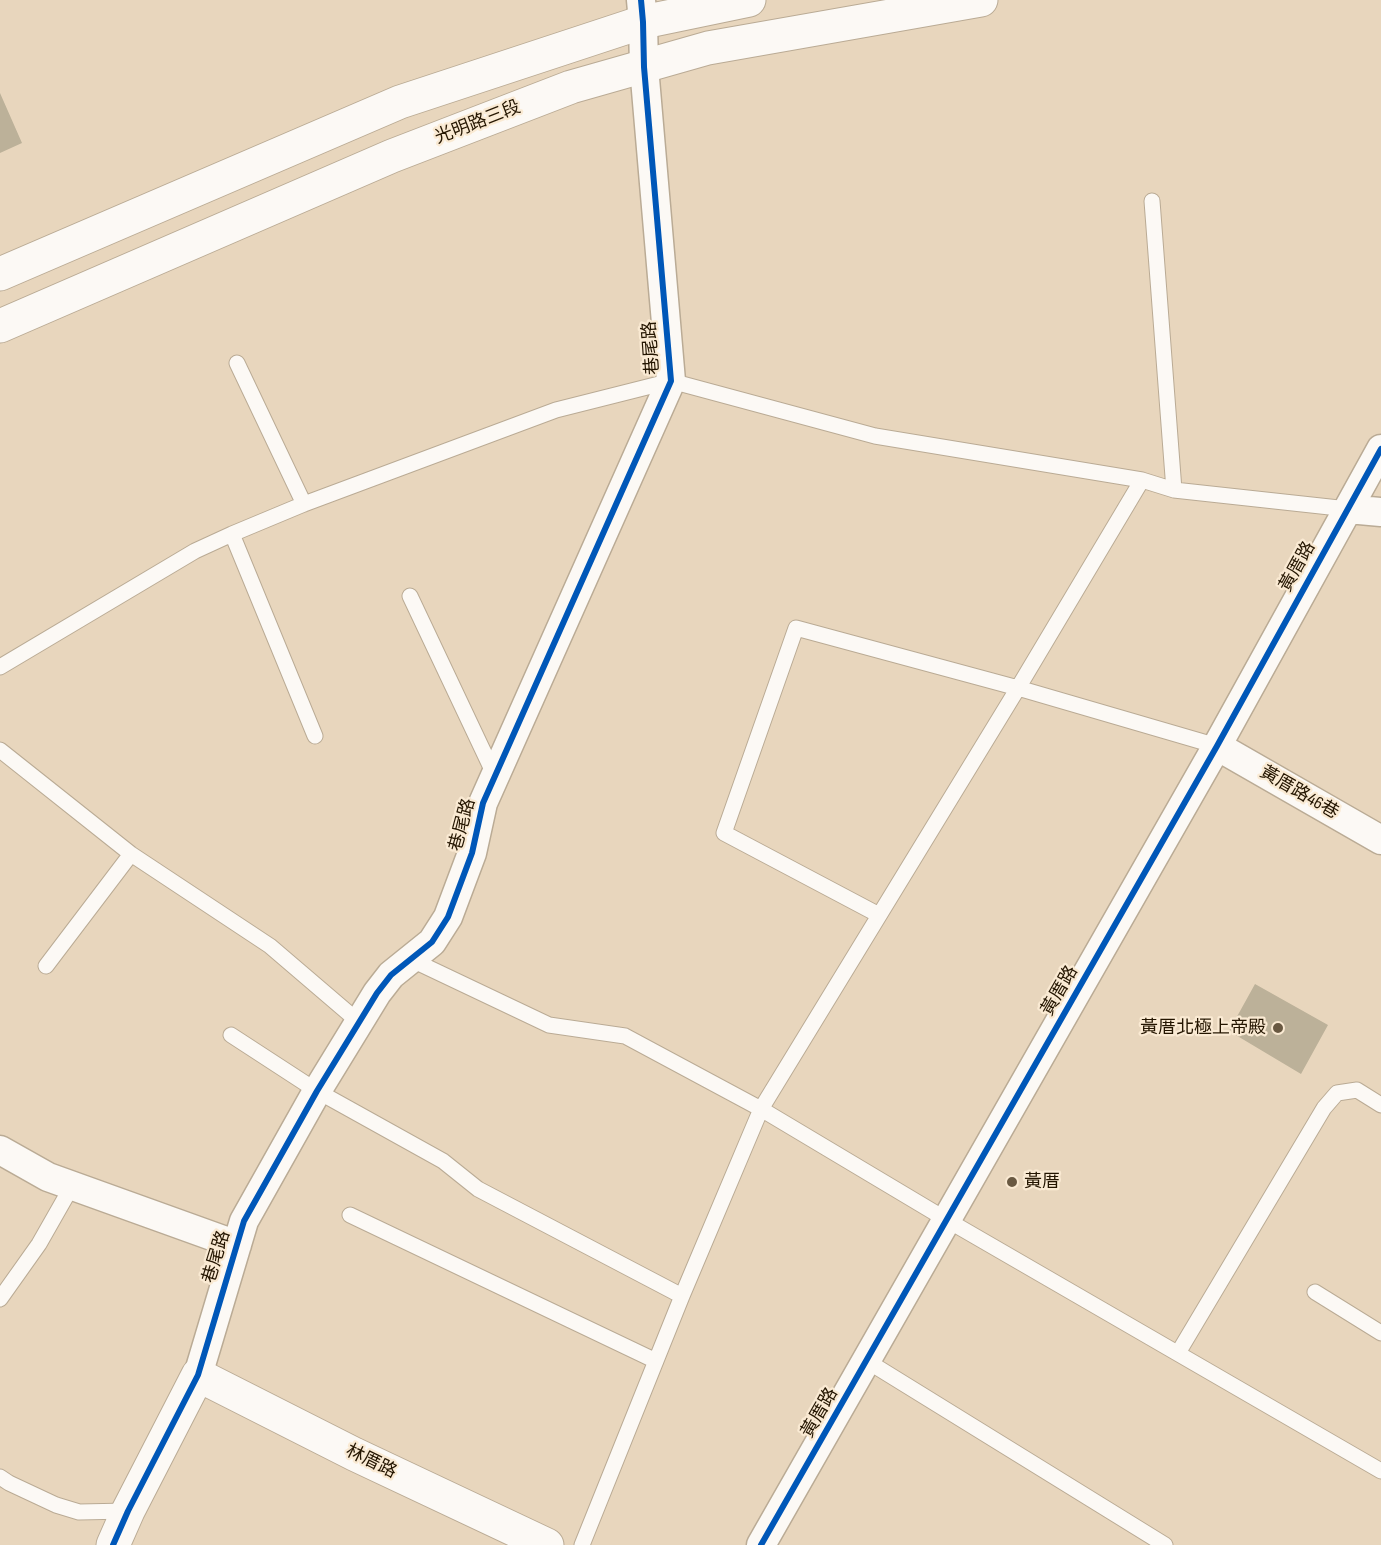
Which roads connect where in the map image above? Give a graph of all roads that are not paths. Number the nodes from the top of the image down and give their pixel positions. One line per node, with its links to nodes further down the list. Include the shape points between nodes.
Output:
1 (748, 0): 3 (street)
2 (981, 0): 4 (street, 光明路三段, via 708,48)
3 (642, 11): 4 (street, 巷尾路); 6 (street, via 400,102)
4 (644, 67): 7 (street, 光明路三段, via 571,87 393,156); 9 (street, 巷尾路)
5 (1152, 201): 12 (lane)
6 (0, 274)
7 (0, 326)
8 (237, 363): 13 (lane)
9 (671, 381): 11 (lane, via 875,436); 13 (lane, via 555,410); 23 (street, 巷尾路)
10 (1381, 448): 14 (street, 黃厝路)
11 (1142, 480): 12 (lane); 19 (lane)
12 (1174, 490): 14 (lane)
13 (304, 504): 16 (lane)
14 (1348, 509): 15 (street); 21 (street, 黃厝路)
15 (1381, 512)
16 (232, 534): 18 (lane, via 195,551); 20 (lane)
17 (410, 596): 23 (lane)
18 (0, 667)
19 (1018, 688): 21 (lane); 26 (lane); 26 (lane, via 796,628 724,833)
20 (315, 736)
21 (1217, 746): 24 (street, 黃厝路46巷); 37 (street, 黃厝路)
22 (0, 750): 25 (lane)
23 (495, 776): 27 (street, 巷尾路, via 448,917 432,942)
24 (1381, 840)
25 (131, 854): 28 (lane); 29 (lane, via 270,946)
26 (879, 915): 33 (lane)
27 (411, 959): 29 (street, 巷尾路, via 391,975); 33 (lane, via 549,1024 625,1036)
28 (46, 966)
29 (360, 1023): 31 (street, 巷尾路)
30 (231, 1035): 31 (lane)
31 (317, 1091): 38 (street, 巷尾路, via 244,1221); 40 (lane, via 443,1161 478,1189)
32 (1381, 1105): 43 (lane, via 1357,1090 1336,1093)
33 (761, 1109): 37 (lane); 40 (lane)
34 (0, 1150): 35 (street, 巷尾路, via 48,1177)
35 (72, 1185): 38 (street, 巷尾路); 41 (lane, via 39,1244)
36 (350, 1215): 44 (lane)
37 (947, 1220): 43 (lane); 45 (street, 黃厝路)
38 (237, 1245): 46 (street, 巷尾路)
39 (1315, 1293): 42 (lane)
40 (682, 1296): 44 (lane)
41 (0, 1299)
42 (1381, 1333)
43 (1178, 1353): 47 (lane)
44 (656, 1361): 52 (lane)
45 (867, 1361): 53 (street, 黃厝路); 54 (lane)
46 (198, 1375): 49 (street, 巷尾路); 51 (street, 林厝路)
47 (1381, 1471)
48 (0, 1477): 49 (lane, via 79,1512)
49 (128, 1511): 50 (street, 巷尾路)
50 (113, 1545)
51 (547, 1545)
52 (582, 1545)
53 (761, 1545)
54 (1165, 1545)

